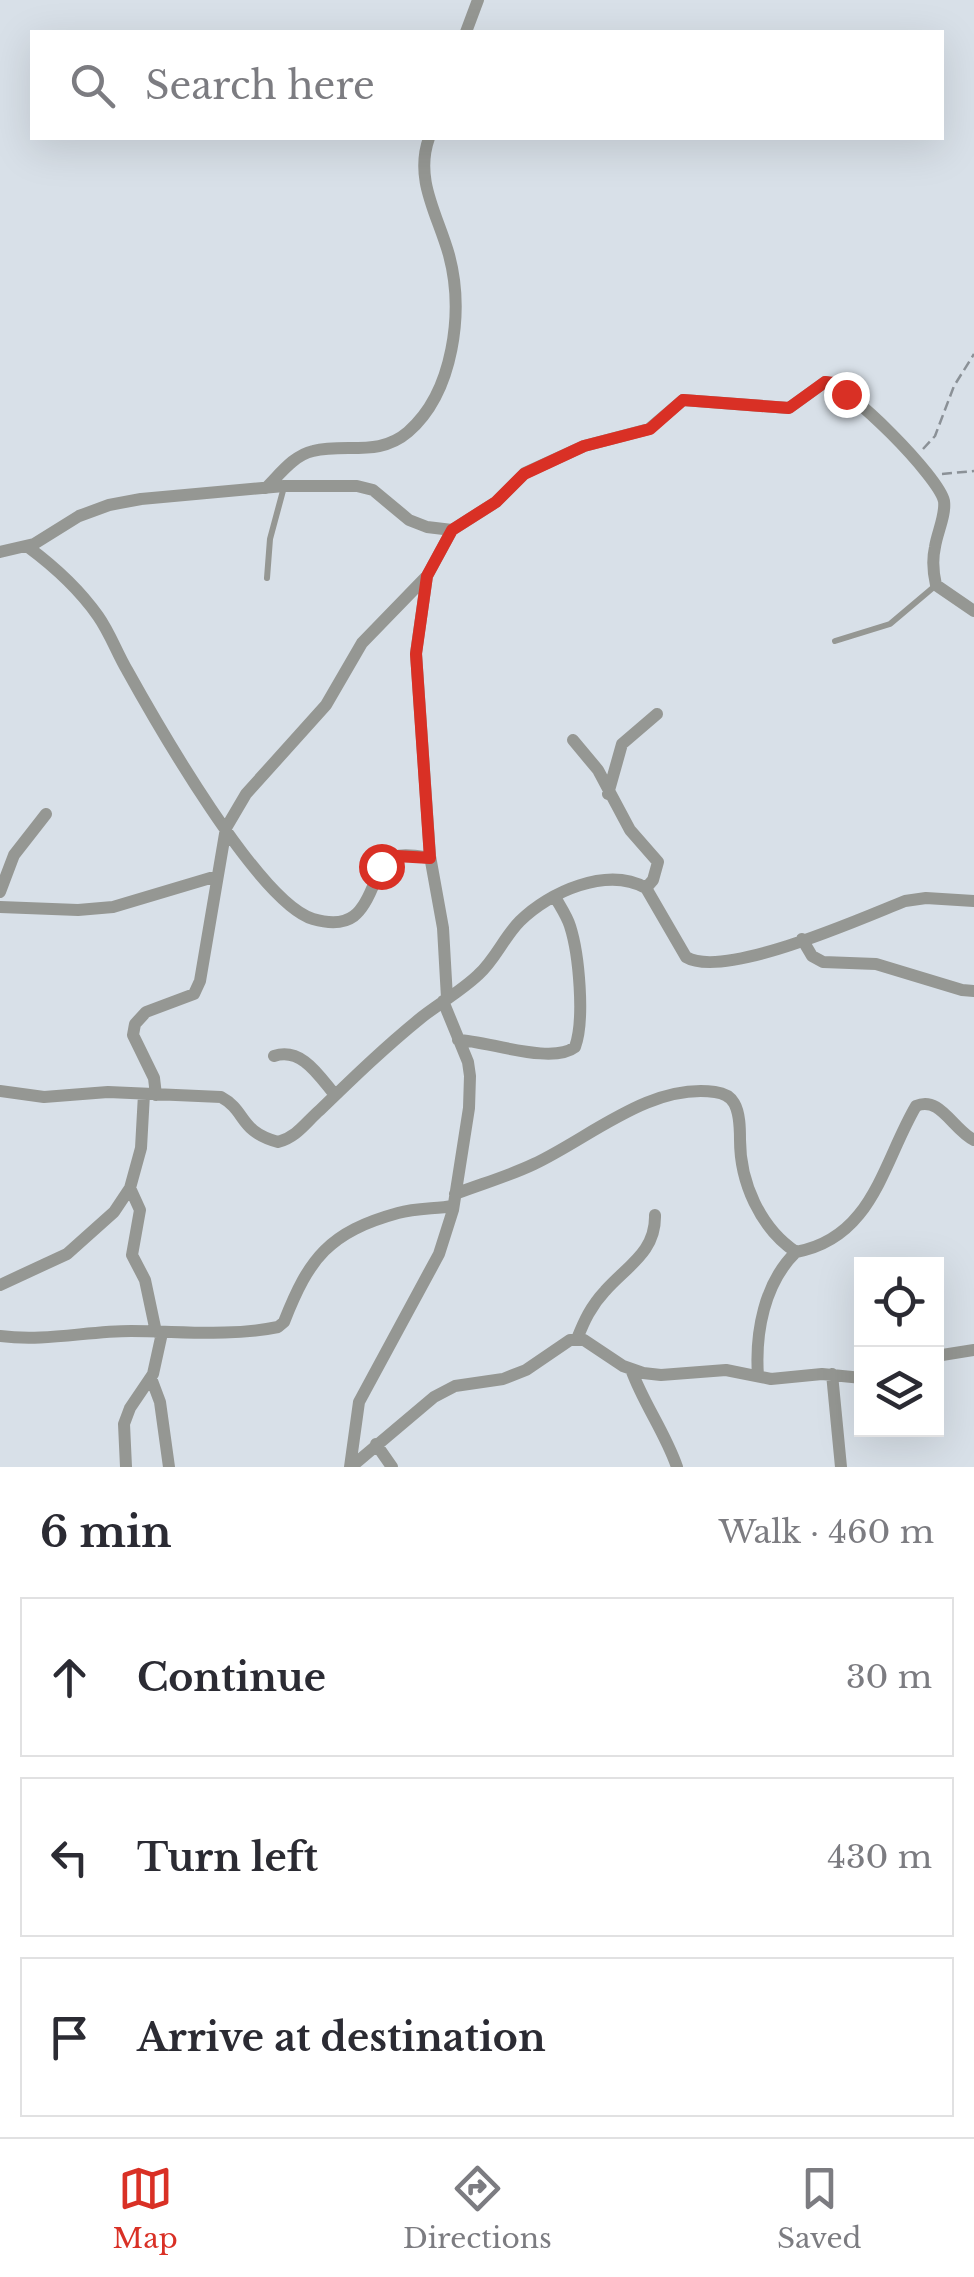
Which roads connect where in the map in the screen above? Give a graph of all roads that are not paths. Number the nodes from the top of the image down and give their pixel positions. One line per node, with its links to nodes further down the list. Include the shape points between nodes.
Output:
1 (478, 0): 2 (street)
2 (467, 30)
3 (429, 140): 5 (street, via 425,189 454,280 444,381 394,442 312,451)
4 (284, 486): 5 (street); 6 (street, via 373,490 410,520); 10 (lane)
5 (266, 488): 7 (street, via 109,505)
6 (452, 530): 9 (street); 11 (street, via 524,474 584,446 650,429 677,403 789,408 817,384 834,383 938,487 944,503 932,568)
7 (28, 546): 8 (street); 18 (street, via 100,618 160,728)
8 (0, 552)
9 (427, 576): 18 (street, via 362,643 326,705 246,794); 19 (street, via 416,682)
10 (267, 578)
11 (936, 585): 12 (street); 13 (lane, via 890,624)
12 (974, 612)
13 (834, 640)
14 (658, 714): 16 (street, via 622,744)
15 (574, 740): 16 (street)
16 (608, 794): 21 (street, via 658,862)
17 (46, 814): 22 (street, via 14,856)
18 (226, 828): 19 (street, via 278,896 295,910 332,922 358,915 387,860); 20 (street)
19 (430, 858): 28 (street, via 443,928)
20 (218, 876): 25 (street, via 114,907); 32 (street, via 194,994 146,1012 135,1024 132,1034 149,1064)
21 (646, 888): 23 (street, via 619,880 589,882); 26 (street, via 675,942 694,962 761,954)
22 (0, 892)
23 (555, 897): 28 (street, via 518,922 493,960); 29 (street, via 574,951 580,1034 575,1047 541,1054)
24 (974, 900): 26 (street, via 905,902)
25 (0, 907)
26 (802, 939): 27 (street, via 822,962 876,964)
27 (974, 991)
28 (445, 1000): 29 (street); 33 (street)
29 (458, 1040): 36 (street, via 470,1076)
30 (274, 1056): 33 (street, via 300,1057)
31 (0, 1091): 32 (street)
32 (150, 1095): 33 (street, via 222,1097 248,1128 278,1142); 35 (street)
33 (335, 1095)
34 (974, 1140): 38 (street, via 936,1104 916,1106 870,1204 814,1249)
35 (130, 1188): 39 (street, via 68,1254); 40 (street, via 140,1210 132,1255)
36 (454, 1200): 38 (street, via 636,1106 676,1091 724,1094 739,1120 748,1191); 40 (street, via 399,1213 329,1245 306,1271 278,1327); 53 (street, via 440,1254 359,1402)
37 (655, 1214): 42 (street, via 656,1228 641,1258 593,1306)
38 (796, 1252): 47 (street, via 770,1291 756,1351)
39 (0, 1285)
40 (159, 1332): 41 (street, via 52,1340); 49 (street)
41 (0, 1336)
42 (576, 1339): 45 (street); 50 (street, via 504,1379 456,1386 434,1397)
43 (974, 1350): 44 (street)
44 (944, 1355)
45 (630, 1369): 47 (street); 55 (street)
46 (832, 1374): 47 (street); 48 (street); 56 (street)
47 (758, 1376)
48 (854, 1377)
49 (151, 1378): 51 (street, via 124,1424); 52 (street)
50 (376, 1444): 53 (street); 54 (street)
51 (126, 1467)
52 (169, 1467)
53 (351, 1467)
54 (392, 1467)
55 (677, 1467)
56 (841, 1467)

